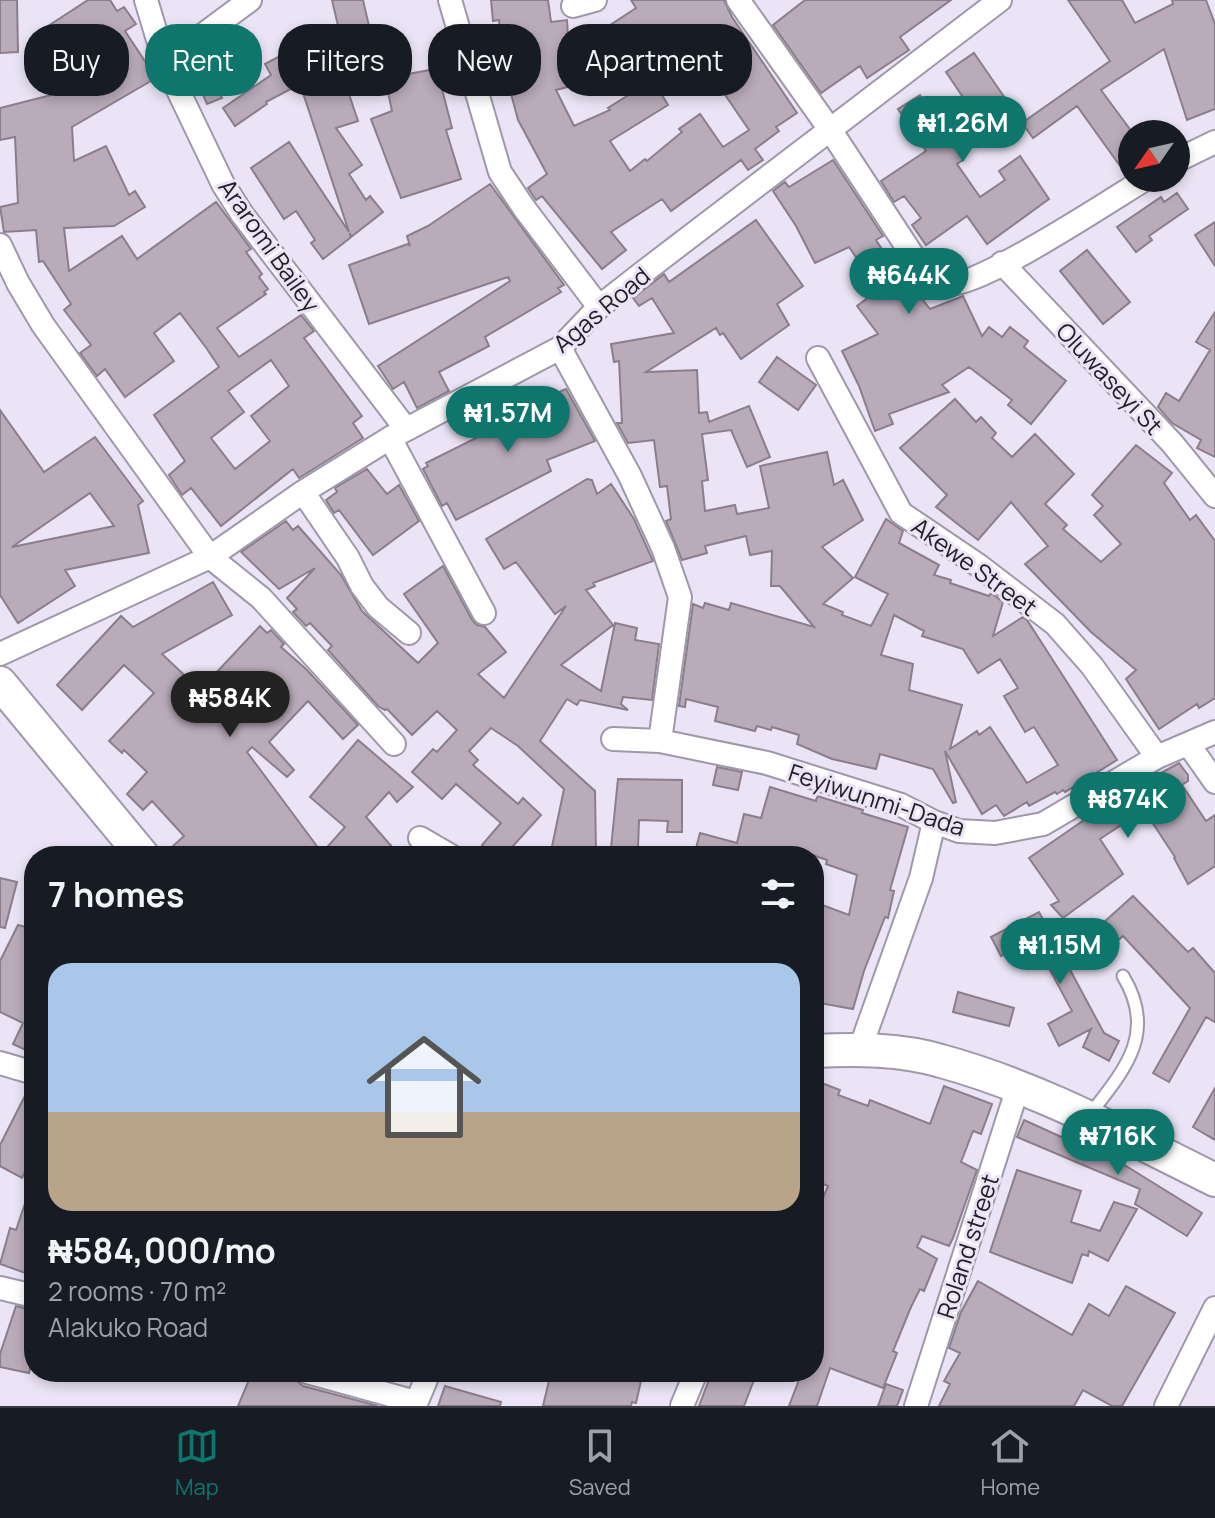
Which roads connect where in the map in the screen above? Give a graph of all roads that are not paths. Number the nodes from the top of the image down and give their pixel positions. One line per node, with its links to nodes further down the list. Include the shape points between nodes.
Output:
1 (146, 0): 6 (street, Araromi Bailey)
2 (250, 0): 7 (street)
3 (450, 0): 15 (street, via 500,172)
4 (738, 0): 9 (street)
5 (1000, 0): 9 (street, Agas Road)
6 (153, 24)
7 (218, 24)
8 (181, 96): 18 (street, Araromi Bailey, via 242,214)
9 (831, 131): 14 (street, via 931,278 949,284 972,281); 15 (street, Agas Road)
10 (1215, 142): 11 (street)
11 (1190, 154)
12 (1124, 192): 14 (street)
13 (0, 245): 21 (street, via 43,325)
14 (1002, 263): 20 (street, Oluwaseyi St, via 1172,443)
15 (599, 307): 16 (street, Agas Road)
16 (560, 348): 18 (street, Agas Road); 28 (street, via 630,476 680,597)
17 (818, 358): 31 (street, Akewe Street, via 901,513 1055,624)
18 (398, 434): 19 (street, Agas Road); 22 (street, Araromi Bailey)
19 (303, 492): 21 (street, Agas Road); 23 (street, via 362,586)
20 (1215, 496)
21 (210, 557): 24 (street, Agas Road); 29 (street, via 261,598)
22 (484, 613)
23 (409, 633)
24 (0, 654)
25 (0, 683): 35 (main road)
26 (1215, 732): 30 (street, Feyiwunmi-Dada)
27 (613, 739): 28 (street, Feyiwunmi-Dada)
28 (660, 741): 33 (street, Feyiwunmi-Dada, via 767,763 901,805)
29 (394, 744)
30 (1189, 745): 31 (street, Feyiwunmi-Dada); 32 (street)
31 (1157, 757): 33 (street, Feyiwunmi-Dada, via 1043,824 995,833 959,831)
32 (1215, 782)
33 (934, 822): 38 (street, via 921,878)
34 (420, 838): 36 (street)
35 (135, 846)
36 (434, 846)
37 (1123, 976): 43 (lane, via 1133,992 1138,1034 1122,1071)
38 (860, 1049): 39 (main road); 42 (main road, via 939,1060)
39 (824, 1051)
40 (0, 1063): 41 (street)
41 (24, 1070)
42 (1018, 1087): 43 (main road); 53 (street, Roland street)
43 (1088, 1117): 44 (main road)
44 (1215, 1180)
45 (0, 1288): 46 (street)
46 (24, 1294)
47 (1215, 1308): 54 (street)
48 (341, 1382): 51 (street)
49 (425, 1382): 51 (street)
50 (692, 1382): 52 (street)
51 (416, 1404)
52 (682, 1406)
53 (916, 1406)
54 (1166, 1406)

